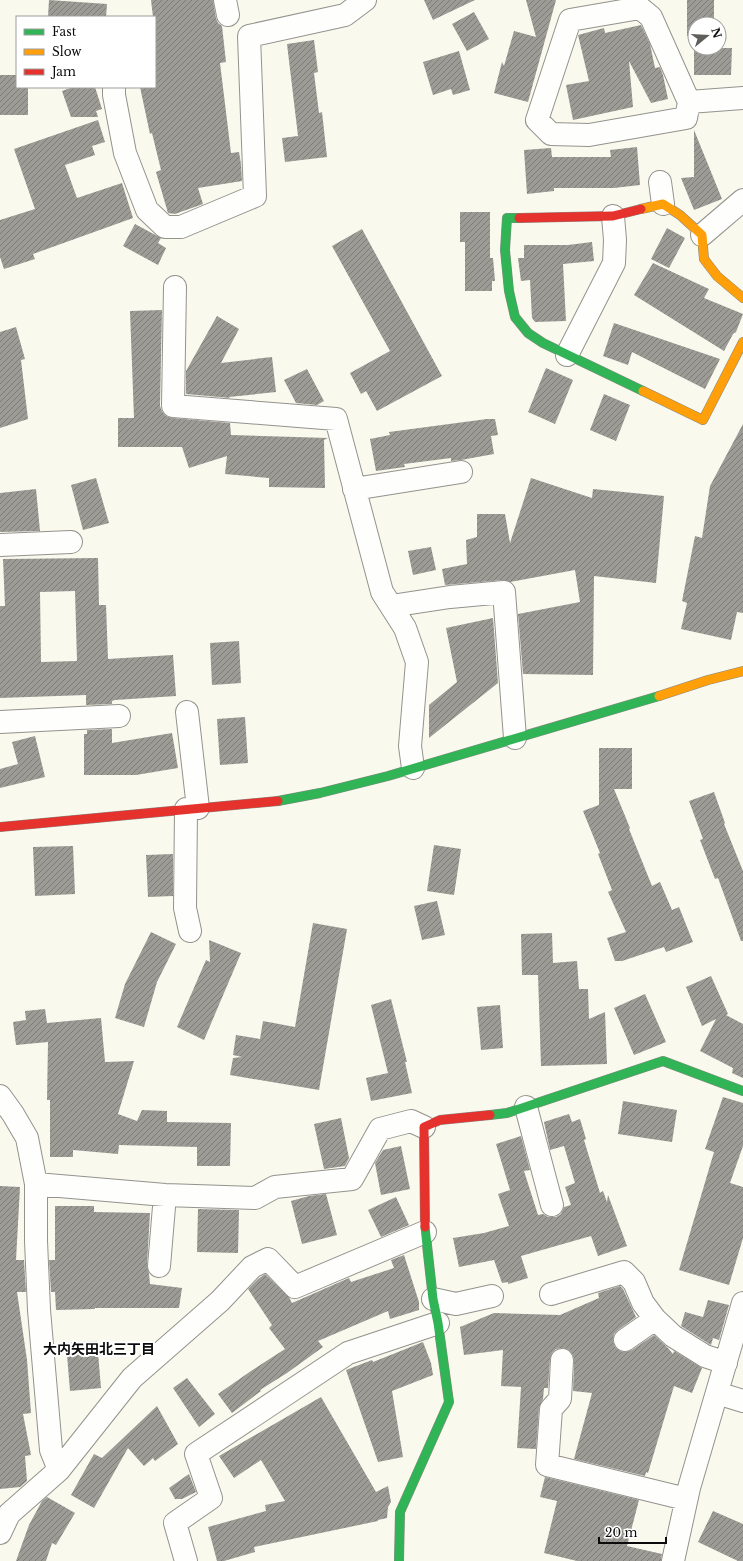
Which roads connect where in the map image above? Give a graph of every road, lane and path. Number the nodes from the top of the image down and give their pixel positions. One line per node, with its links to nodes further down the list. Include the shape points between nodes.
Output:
1 (365, 0): 2 (street, via 345,15 249,36 255,196 181,227 165,227 147,210 125,153)
2 (114, 88)
3 (743, 98): 4 (street)
4 (689, 102): 4 (street, via 651,17 640,8 570,20 537,120 551,134 589,135 686,118)
5 (660, 182): 7 (street)
6 (743, 200): 9 (street)
7 (663, 204): 8 (street); 9 (street)
8 (613, 216): 13 (street, via 614,264); 13 (street, via 507,218 505,250 509,291 515,317 528,333)
9 (702, 235): 11 (street, via 704,260 717,276)
10 (175, 287): 15 (street, via 173,406 336,419)
11 (743, 298)
12 (743, 342): 13 (street, via 703,420)
13 (567, 355)
14 (461, 472): 15 (street)
15 (354, 489): 18 (street, via 382,592)
16 (71, 542): 17 (street)
17 (0, 545)
18 (391, 606): 23 (street, via 504,592); 24 (street, via 405,628 417,662 410,746)
19 (743, 671): 23 (street)
20 (188, 712): 25 (street)
21 (119, 716): 22 (street)
22 (0, 722)
23 (515, 738): 24 (street)
24 (413, 768): 25 (street, via 320,793 268,803)
25 (192, 809): 26 (street); 27 (street, via 185,908)
26 (0, 827)
27 (190, 931)
28 (743, 1091): 30 (street, via 663,1061)
29 (0, 1096): 32 (street, via 27,1138)
30 (526, 1107): 31 (street, via 507,1113 440,1120); 34 (street)
31 (424, 1127): 33 (street, via 411,1121 380,1129 352,1179 275,1187 255,1198); 35 (street)
32 (36, 1184): 33 (street); 48 (street, via 39,1310 51,1450)
33 (165, 1195): 36 (street)
34 (552, 1205)
35 (425, 1232): 39 (street); 48 (street, via 295,1288 268,1259 252,1267 220,1301 132,1378)
36 (159, 1266)
37 (551, 1294): 41 (street, via 624,1272 634,1282 643,1303)
38 (492, 1296): 39 (street, via 456,1304)
39 (432, 1299): 42 (street)
40 (743, 1303): 45 (street)
41 (655, 1319): 43 (street); 45 (street, via 673,1336 705,1356)
42 (438, 1323): 51 (street, via 348,1353 196,1454 211,1498 175,1523); 52 (street, via 449,1402 400,1512)
43 (625, 1340)
44 (562, 1360): 49 (street, via 568,1401 550,1409 548,1465)
45 (726, 1363): 46 (street)
46 (717, 1393): 47 (street); 49 (street)
47 (743, 1401)
48 (59, 1470): 50 (street, via 9,1514)
49 (686, 1499): 53 (street)
50 (0, 1533)
51 (186, 1561)
52 (400, 1561)
53 (673, 1561)

